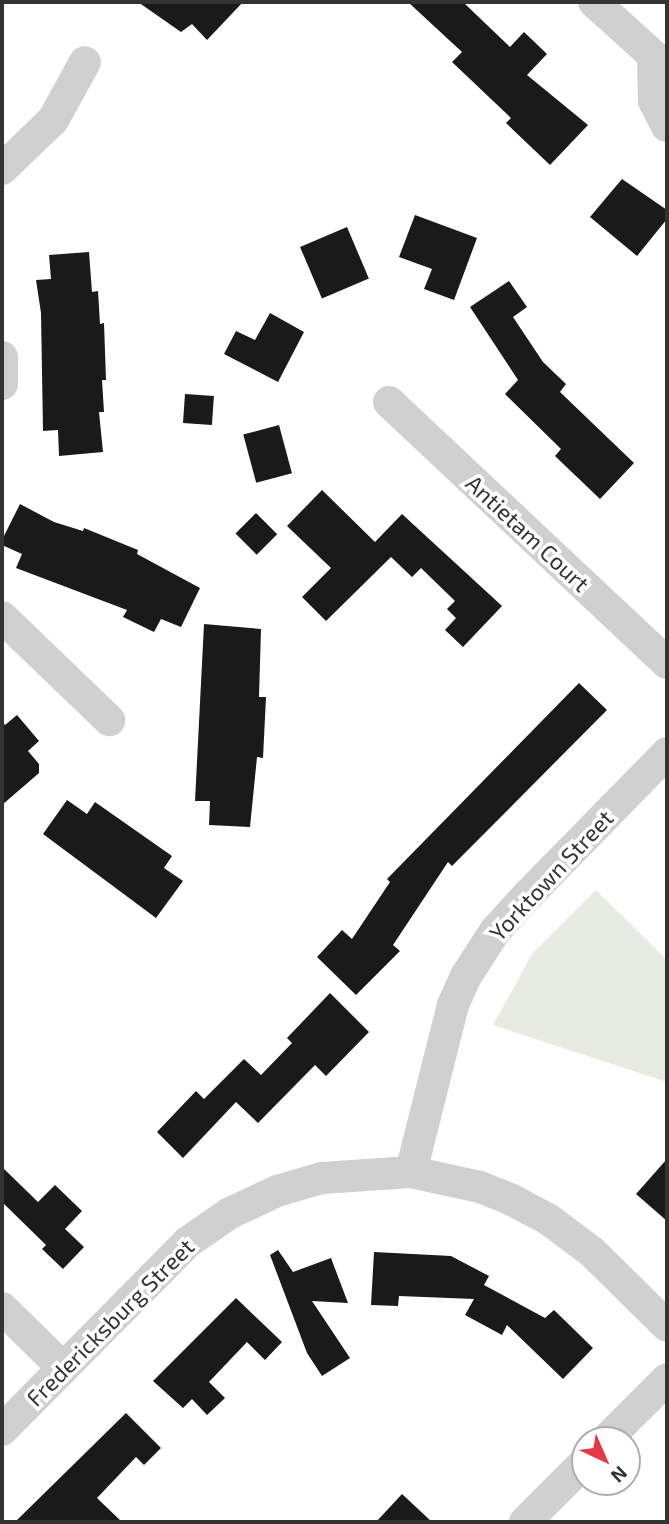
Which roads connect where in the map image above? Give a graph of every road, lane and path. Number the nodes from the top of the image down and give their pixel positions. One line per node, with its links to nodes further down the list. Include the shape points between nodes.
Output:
1 (594, 2): 3 (street)
2 (85, 62): 5 (street, via 53,120)
3 (660, 64): 4 (street, via 653,101)
4 (667, 127)
5 (2, 169)
6 (2, 357): 7 (street)
7 (2, 384)
8 (389, 402): 10 (street, Antietam Court)
9 (2, 617): 11 (street)
10 (667, 663)
11 (109, 720)
12 (667, 753): 13 (street, Yorktown Street, via 527,895 495,931 467,976 453,1005)
13 (411, 1172): 15 (street, Fredericksburg Street, via 480,1187 548,1219 592,1252); 16 (street, Fredericksburg Street, via 322,1178 277,1191 230,1213 188,1242)
14 (2, 1308): 16 (street)
15 (667, 1326)
16 (62, 1368): 19 (street, Fredericksburg Street)
17 (667, 1379): 18 (street)
18 (621, 1426)
19 (2, 1430)
20 (571, 1476): 21 (street)
21 (525, 1522)

